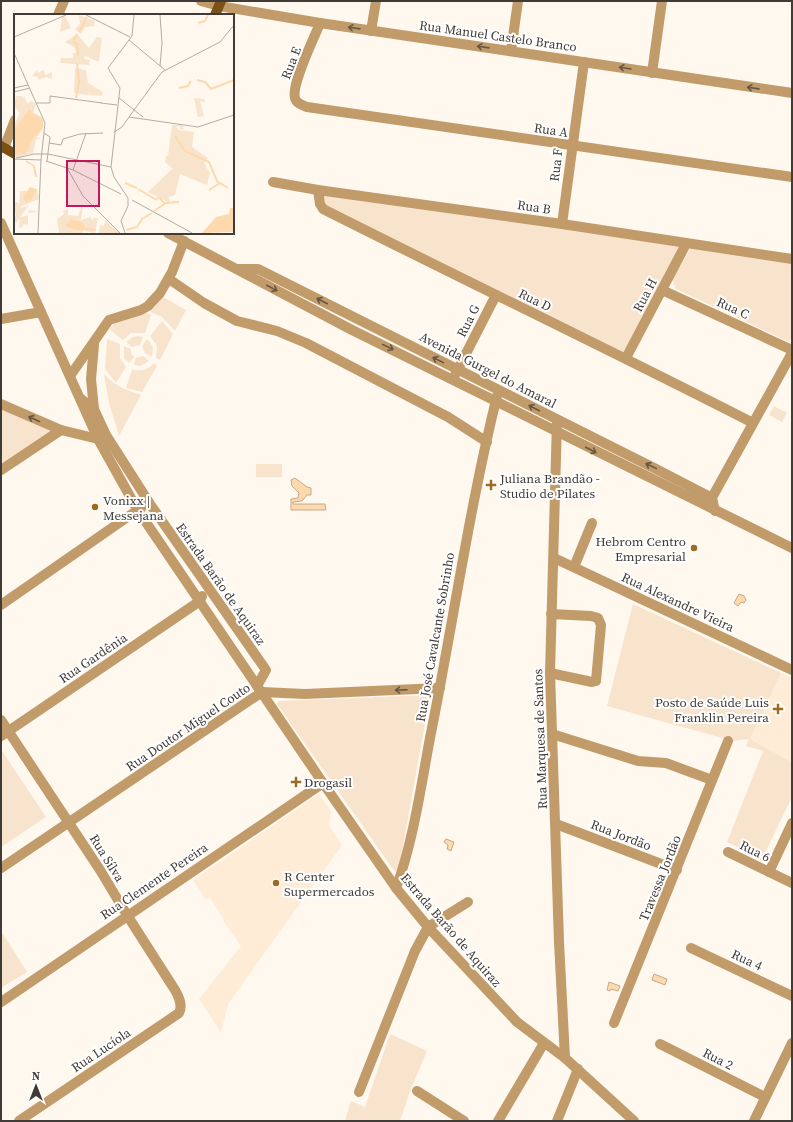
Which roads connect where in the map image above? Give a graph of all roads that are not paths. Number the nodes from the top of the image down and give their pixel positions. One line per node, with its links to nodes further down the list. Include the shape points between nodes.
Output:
1 (64, 1): 7 (street)
2 (201, 1): 6 (street, Rua Manuel Castelo Branco)
3 (376, 1): 9 (street)
4 (518, 1): 10 (street)
5 (662, 1): 12 (street)
6 (218, 7): 8 (street, Rua Manuel Castelo Branco)
7 (58, 14)
8 (320, 23): 9 (street, Rua Manuel Castelo Branco, one-way to 8); 14 (street, Rua E, via 295,89 294,97 297,103)
9 (371, 31): 10 (street, Rua Manuel Castelo Branco, one-way to 9)
10 (511, 51): 11 (street, Rua Manuel Castelo Branco)
11 (584, 62): 12 (street, Rua Manuel Castelo Branco, one-way to 11); 16 (street, Rua F)
12 (652, 73): 13 (street, Rua Manuel Castelo Branco, one-way to 12)
13 (792, 93)
14 (307, 107): 16 (street, Rua A)
15 (14, 122): 17 (street)
16 (572, 146): 19 (street, Rua A); 23 (street, Rua F)
17 (2, 147): 18 (main road)
18 (14, 153)
19 (792, 177)
20 (273, 182): 21 (street, Rua B)
21 (318, 190): 23 (street, Rua B); 31 (street, Rua D, via 323,209)
22 (1, 223): 32 (street, Estrada Barão de Aquiraz)
23 (562, 224): 26 (street, Rua B)
24 (170, 234): 25 (street, Avenida Gurgel do Amaral)
25 (184, 241): 28 (street, Avenida Gurgel do Amaral); 29 (street)
26 (686, 244): 27 (street, Rua B); 30 (street, Rua H)
27 (792, 259)
28 (238, 269): 37 (street, Avenida Gurgel do Amaral, one-way to 28, via 258,269); 39 (street, Avenida Gurgel do Amaral, one-way to 39, via 352,330)
29 (169, 279): 34 (street, via 148,306 109,320 101,329); 50 (street, via 204,303 237,321 277,331 306,343 448,417)
30 (662, 290): 35 (street, Rua C); 36 (street, Rua H)
31 (496, 295): 36 (street, Rua D); 37 (street, Rua G)
32 (41, 312): 33 (street); 38 (street, Estrada Barão de Aquiraz)
33 (1, 319)
34 (94, 344): 38 (street); 44 (street, via 91,379)
35 (792, 352): 46 (street)
36 (626, 358): 46 (street, Rua D)
37 (458, 369): 39 (street, Rua G); 40 (street, Avenida Gurgel do Amaral)
38 (70, 376): 41 (street, Estrada Barão de Aquiraz)
39 (453, 379): 42 (street, Avenida Gurgel do Amaral)
40 (498, 390): 42 (street, Rua José Cavalcante Sobrinho); 45 (street, Avenida Gurgel do Amaral, one-way to 40)
41 (80, 398): 44 (street, Estrada Barão de Aquiraz); 49 (street, Estrada Barão de Aquiraz)
42 (496, 401): 48 (street, Avenida Gurgel do Amaral); 50 (street, Rua José Cavalcante Sobrinho)
43 (1, 404): 47 (street, one-way to 43)
44 (94, 409): 52 (street, Estrada Barão de Aquiraz, via 106,435)
45 (557, 420): 48 (street, Rua Marquesa de Santos); 55 (street, Avenida Gurgel do Amaral, one-way to 45)
46 (752, 423): 55 (street)
47 (61, 430): 49 (street); 53 (street)
48 (556, 432): 55 (street, Avenida Gurgel do Amaral, one-way to 55); 60 (street, Rua Marquesa de Santos)
49 (98, 439): 51 (street, Estrada Barão de Aquiraz)
50 (487, 442): 69 (street, Rua José Cavalcante Sobrinho, via 464,550)
51 (107, 455): 52 (street); 56 (street, Estrada Barão de Aquiraz)
52 (120, 456): 54 (street, Estrada Barão de Aquiraz)
53 (1, 470)
54 (150, 504): 56 (street); 58 (street, Estrada Barão de Aquiraz)
55 (711, 505): 59 (street, Avenida Gurgel do Amaral)
56 (137, 509): 61 (street, Estrada Barão de Aquiraz); 65 (street)
57 (592, 523): 62 (street)
58 (180, 548): 61 (street); 63 (street, Estrada Barão de Aquiraz)
59 (792, 548)
60 (554, 558): 62 (street, Rua Alexandre Vieira); 66 (street, Rua Marquesa de Santos)
61 (175, 565): 64 (street, Estrada Barão de Aquiraz)
62 (574, 567): 67 (street, Rua Alexandre Vieira)
63 (207, 586): 64 (street); 70 (street, Estrada Barão de Aquiraz, via 266,670)
64 (200, 601): 70 (street, Estrada Barão de Aquiraz); 72 (street, Rua Gardênia)
65 (1, 605)
66 (551, 614): 68 (street, Rua Marquesa de Santos); 68 (street, via 591,616 600,621 596,681)
67 (792, 670)
68 (550, 673): 73 (street, Rua Marquesa de Santos)
69 (440, 688): 70 (street, Rua Doutor Miguel Couto, one-way to 70, via 305,694); 85 (street, Rua José Cavalcante Sobrinho, via 403,868)
70 (259, 689): 76 (street, Estrada Barão de Aquiraz); 77 (street, Rua Doutor Miguel Couto)
71 (1, 720): 72 (street, Rua Sílva)
72 (4, 734): 77 (street, Rua Sílva)
73 (552, 734): 75 (street, via 638,761 666,763); 79 (street, Rua Marquesa de Santos)
74 (728, 741): 75 (street, Travessa Jordão)
75 (712, 780): 82 (street, Travessa Jordão)
76 (323, 783): 85 (street, Estrada Barão de Aquiraz); 87 (street, Rua Clemente Pereira)
77 (69, 823): 81 (street, Rua Doutor Miguel Couto); 87 (street, Rua Sílva)
78 (792, 823): 83 (street)
79 (556, 824): 82 (street, Rua Jordão); 97 (street, Rua Marquesa de Santos)
80 (728, 852): 83 (street, Rua 6)
81 (1, 868)
82 (677, 870): 93 (street, Travessa Jordão)
83 (769, 872): 84 (street, Rua 6)
84 (792, 883)
85 (396, 888): 88 (street, Estrada Barão de Aquiraz)
86 (468, 902): 88 (street)
87 (127, 915): 91 (street, Rua Clemente Pereira); 92 (street, Rua Sílva, via 175,990 180,1001)
88 (428, 927): 94 (street, Estrada Barão de Aquiraz, via 496,1002); 100 (street, via 412,958)
89 (692, 948): 90 (street, Rua 4)
90 (792, 996)
91 (1, 1002)
92 (178, 1014): 102 (street, Rua Lucíola)
93 (614, 1023)
94 (544, 1043): 97 (street, Estrada Barão de Aquiraz); 104 (street)
95 (792, 1043): 101 (street)
96 (660, 1044): 101 (street, Rua 2)
97 (566, 1058): 98 (street, Estrada Barão de Aquiraz)
98 (578, 1069): 105 (street); 106 (street, Estrada Barão de Aquiraz)
99 (418, 1091): 103 (street)
100 (359, 1092)
101 (765, 1097): 107 (street)
102 (19, 1121)
103 (464, 1121)
104 (498, 1121)
105 (557, 1121)
106 (634, 1121)
107 (754, 1121)

